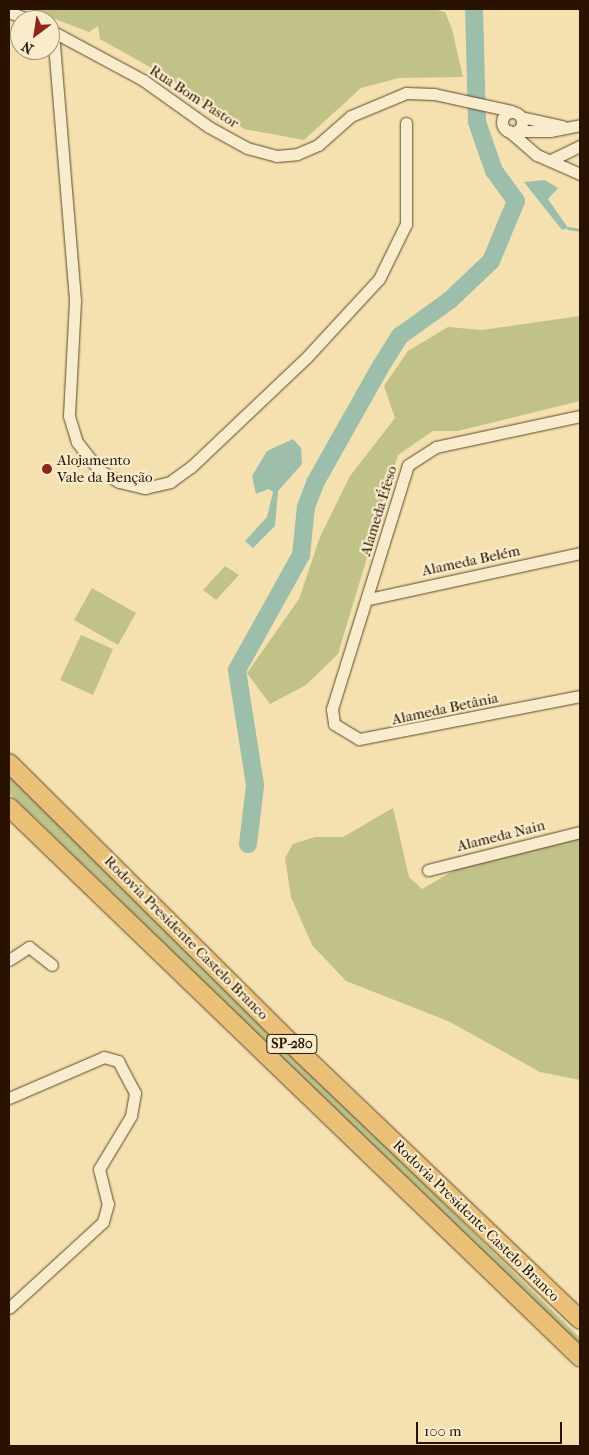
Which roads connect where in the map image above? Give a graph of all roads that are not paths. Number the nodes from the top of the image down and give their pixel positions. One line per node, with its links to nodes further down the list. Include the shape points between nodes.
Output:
1 (60, 36): 3 (street, Rua Bom Pastor, via 143,80 209,128 247,148 276,156 297,154 318,145 351,116 406,94)
2 (54, 60): 5 (street, via 75,301 68,416 77,442 99,470 119,482 145,488 170,482 191,467 306,358 379,278 406,224)
3 (484, 106): 4 (street); 8 (street)
4 (516, 114): 7 (street); 8 (street); 8 (street, via 504,115)
5 (406, 123)
6 (580, 125): 7 (street)
7 (568, 128): 8 (street)
8 (509, 129): 10 (street, via 523,147)
9 (580, 146): 10 (street)
10 (553, 159): 11 (street)
11 (580, 174)
12 (580, 416): 14 (street, Alameda Éfeso, via 436,447 408,465)
13 (580, 553): 14 (street, Alameda Belém)
14 (369, 599): 16 (street, Alameda Éfeso)
15 (580, 696): 16 (street, Alameda Betânia, via 359,739 334,724)
16 (332, 709)
17 (9, 763): 27 (highway, Rodovia Presidente Castelo Branco / SP-280, via 303,1055)
18 (9, 807): 21 (highway, Rodovia Presidente Castelo Branco / SP-280)
19 (9, 816): 21 (highway)
20 (580, 832): 22 (street, Alameda Nain)
21 (40, 839): 28 (highway, Rodovia Presidente Castelo Branco / SP-280)
22 (428, 870)
23 (9, 960): 24 (street, via 29,947)
24 (52, 965)
25 (9, 1098): 26 (street, via 104,1057 118,1061 135,1093 131,1116 99,1169 108,1204 104,1222)
26 (9, 1308)
27 (580, 1320)
28 (580, 1358)

